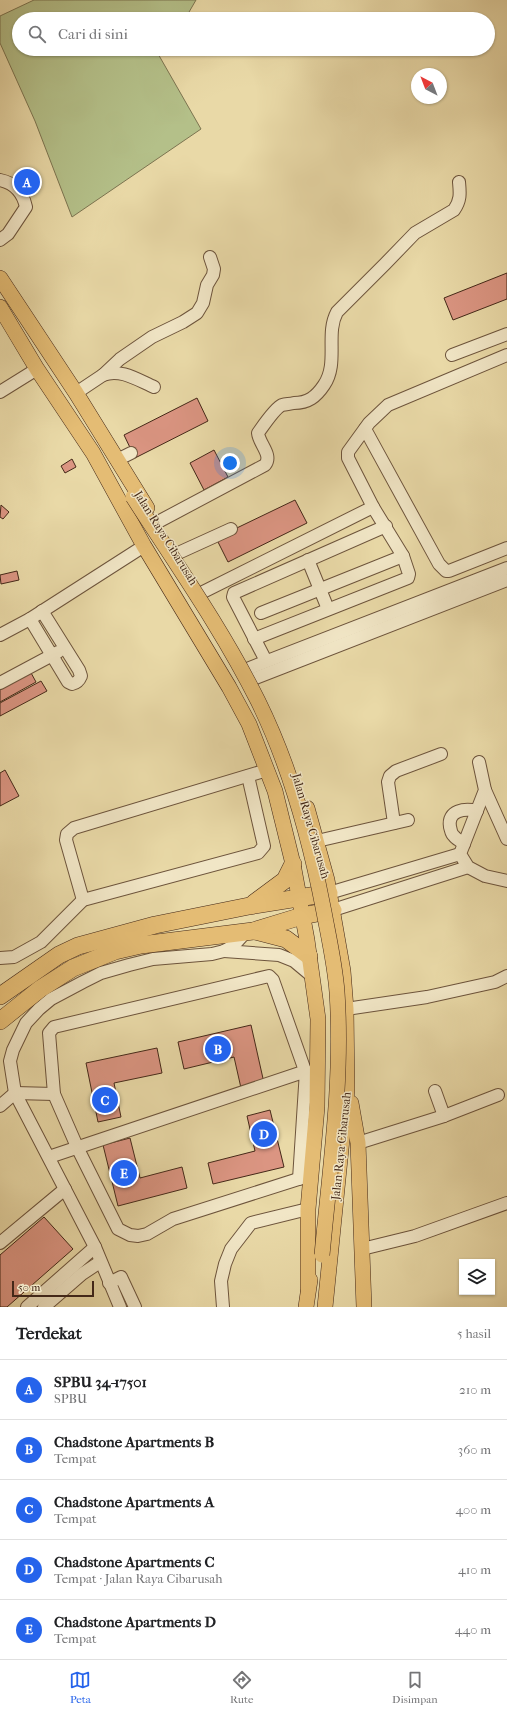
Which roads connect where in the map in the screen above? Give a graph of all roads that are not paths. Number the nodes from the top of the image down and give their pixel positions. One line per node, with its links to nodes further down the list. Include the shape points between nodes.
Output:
1 (0, 180): 3 (street, via 15,186 24,196 26,207 8,234)
2 (459, 182): 22 (street, via 460,196 454,210 415,232 338,312 333,320 332,368 325,384 310,400 279,407 258,433 268,457 265,465)
3 (0, 240)
4 (210, 257): 11 (street, via 213,275 197,313 152,337 120,359)
5 (0, 278): 14 (main road, Jalan Raya Cibarusah)
6 (0, 307): 10 (main road, Jalan Raya Cibarusah)
7 (507, 334): 8 (street)
8 (452, 355)
9 (507, 355): 16 (street, via 394,402 381,410)
10 (37, 369): 13 (street); 17 (main road, Jalan Raya Cibarusah)
11 (103, 375): 12 (street, via 118,372); 14 (street)
12 (154, 387)
13 (0, 392)
14 (76, 393): 15 (main road, Jalan Raya Cibarusah)
15 (87, 411): 19 (main road, Jalan Raya Cibarusah); 20 (main road, Jalan Raya Cibarusah, via 89,427)
16 (365, 429): 21 (street, via 349,450 348,458); 26 (street, via 439,564 446,571)
17 (93, 453): 20 (main road, Jalan Raya Cibarusah); 25 (main road, Jalan Raya Cibarusah)
18 (131, 453): 19 (street)
19 (117, 460): 22 (main road, Jalan Raya Cibarusah)
20 (131, 498): 94 (main road, Jalan Raya Cibarusah, via 238,677 258,719 298,820 310,870 328,985 330,1089)
21 (373, 507): 23 (street); 33 (street)
22 (156, 523): 27 (main road, Jalan Raya Cibarusah)
23 (386, 526): 28 (street); 29 (street)
24 (232, 529): 27 (street)
25 (144, 546): 35 (street); 47 (main road, Jalan Raya Cibarusah, via 249,724)
26 (507, 548)
27 (176, 554): 33 (main road, Jalan Raya Cibarusah)
28 (403, 556): 32 (street); 34 (street, via 408,578)
29 (308, 560): 32 (street); 39 (street, via 233,594)
30 (507, 568): 42 (street)
31 (507, 580): 43 (street)
32 (320, 589): 34 (street); 36 (street)
33 (201, 593): 43 (main road, Jalan Raya Cibarusah)
34 (328, 609): 39 (street)
35 (42, 611): 37 (street); 40 (street)
36 (261, 613)
37 (30, 619): 38 (street); 41 (street)
38 (0, 635)
39 (254, 639): 42 (street)
40 (65, 648): 41 (street); 41 (street, via 81,676 75,683 68,682)
41 (52, 655): 44 (street)
42 (266, 661): 43 (street)
43 (250, 674): 54 (main road, Jalan Raya Cibarusah, via 271,713 296,773)
44 (0, 683)
45 (441, 754): 52 (street, via 396,771 390,776 388,782)
46 (479, 762): 49 (street)
47 (267, 770): 48 (street); 56 (main road, Jalan Raya Cibarusah, via 275,791)
48 (248, 776): 61 (street, via 74,828 67,834 66,840); 61 (street, via 264,846 258,853)
49 (485, 790): 50 (street); 53 (street)
50 (477, 811): 55 (street); 55 (street, via 462,810 450,819 452,834)
51 (408, 820): 52 (street)
52 (394, 823): 54 (street)
53 (507, 839)
54 (317, 841): 59 (main road, Jalan Raya Cibarusah)
55 (462, 849): 57 (street); 59 (street)
56 (293, 864): 60 (main road, Jalan Raya Cibarusah); 62 (highway, via 288,876 280,884)
57 (468, 867): 58 (street, via 485,876); 63 (street)
58 (507, 881)
59 (328, 886): 60 (highway); 63 (main road, Jalan Raya Cibarusah)
60 (298, 893): 62 (highway); 64 (main road, Jalan Raya Cibarusah)
61 (83, 900): 69 (street, via 41,942 14,957)
62 (249, 906): 72 (highway, via 155,925 78,946 59,955)
63 (333, 910): 64 (highway); 66 (main road, Jalan Raya Cibarusah)
64 (302, 916): 65 (highway); 67 (main road, Jalan Raya Cibarusah)
65 (250, 931): 67 (highway, via 286,939); 68 (street); 74 (highway, via 141,945 115,951 73,968 40,988)
66 (337, 936): 67 (main road, via 330,930 321,929 312,933); 73 (main road, Jalan Raya Cibarusah)
67 (308, 948): 70 (main road, Jalan Raya Cibarusah)
68 (224, 951): 70 (street, via 279,954 294,961); 78 (street, via 153,959 113,969 51,999 26,1023 13,1050 10,1061)
69 (0, 958)
70 (312, 976): 82 (main road, Jalan Raya Cibarusah, via 318,1018)
71 (507, 976): 73 (street, via 495,982 427,997)
72 (0, 996)
73 (346, 1009): 76 (main road, Jalan Raya Cibarusah)
74 (1, 1021)
75 (306, 1070): 79 (street, via 271,978 267,976 54,1027 49,1033); 82 (street); 85 (street); 87 (street)
76 (347, 1090): 84 (main road); 98 (main road, Jalan Raya Cibarusah)
77 (435, 1091): 83 (street)
78 (15, 1093): 79 (street); 81 (street); 86 (street)
79 (54, 1094): 85 (street)
80 (498, 1095): 83 (street)
81 (0, 1106)
82 (317, 1107): 87 (main road, Jalan Raya Cibarusah)
83 (444, 1116): 84 (street)
84 (358, 1143): 93 (main road)
85 (78, 1149): 86 (street); 87 (street, via 118,1229 138,1236 147,1234 173,1219)
86 (49, 1157): 88 (street)
87 (305, 1177): 90 (main road, Jalan Raya Cibarusah)
88 (65, 1189): 91 (street); 92 (street)
89 (507, 1203): 93 (street, via 415,1236)
90 (308, 1209): 97 (main road, Jalan Raya Cibarusah); 103 (street, via 251,1223 231,1249 225,1264 221,1281)
91 (0, 1243)
92 (95, 1247): 95 (street); 99 (street)
93 (362, 1249): 105 (main road)
94 (319, 1255): 97 (main road, Jalan Raya Cibarusah); 98 (main road, Jalan Raya Cibarusah)
95 (100, 1262): 96 (street); 100 (street)
96 (109, 1282): 101 (street); 102 (street, via 122,1277)
97 (308, 1289): 104 (main road, Jalan Raya Cibarusah)
98 (325, 1301)
99 (27, 1307)
100 (44, 1307)
101 (120, 1307)
102 (135, 1307)
103 (223, 1307)
104 (306, 1307)
105 (364, 1307)

